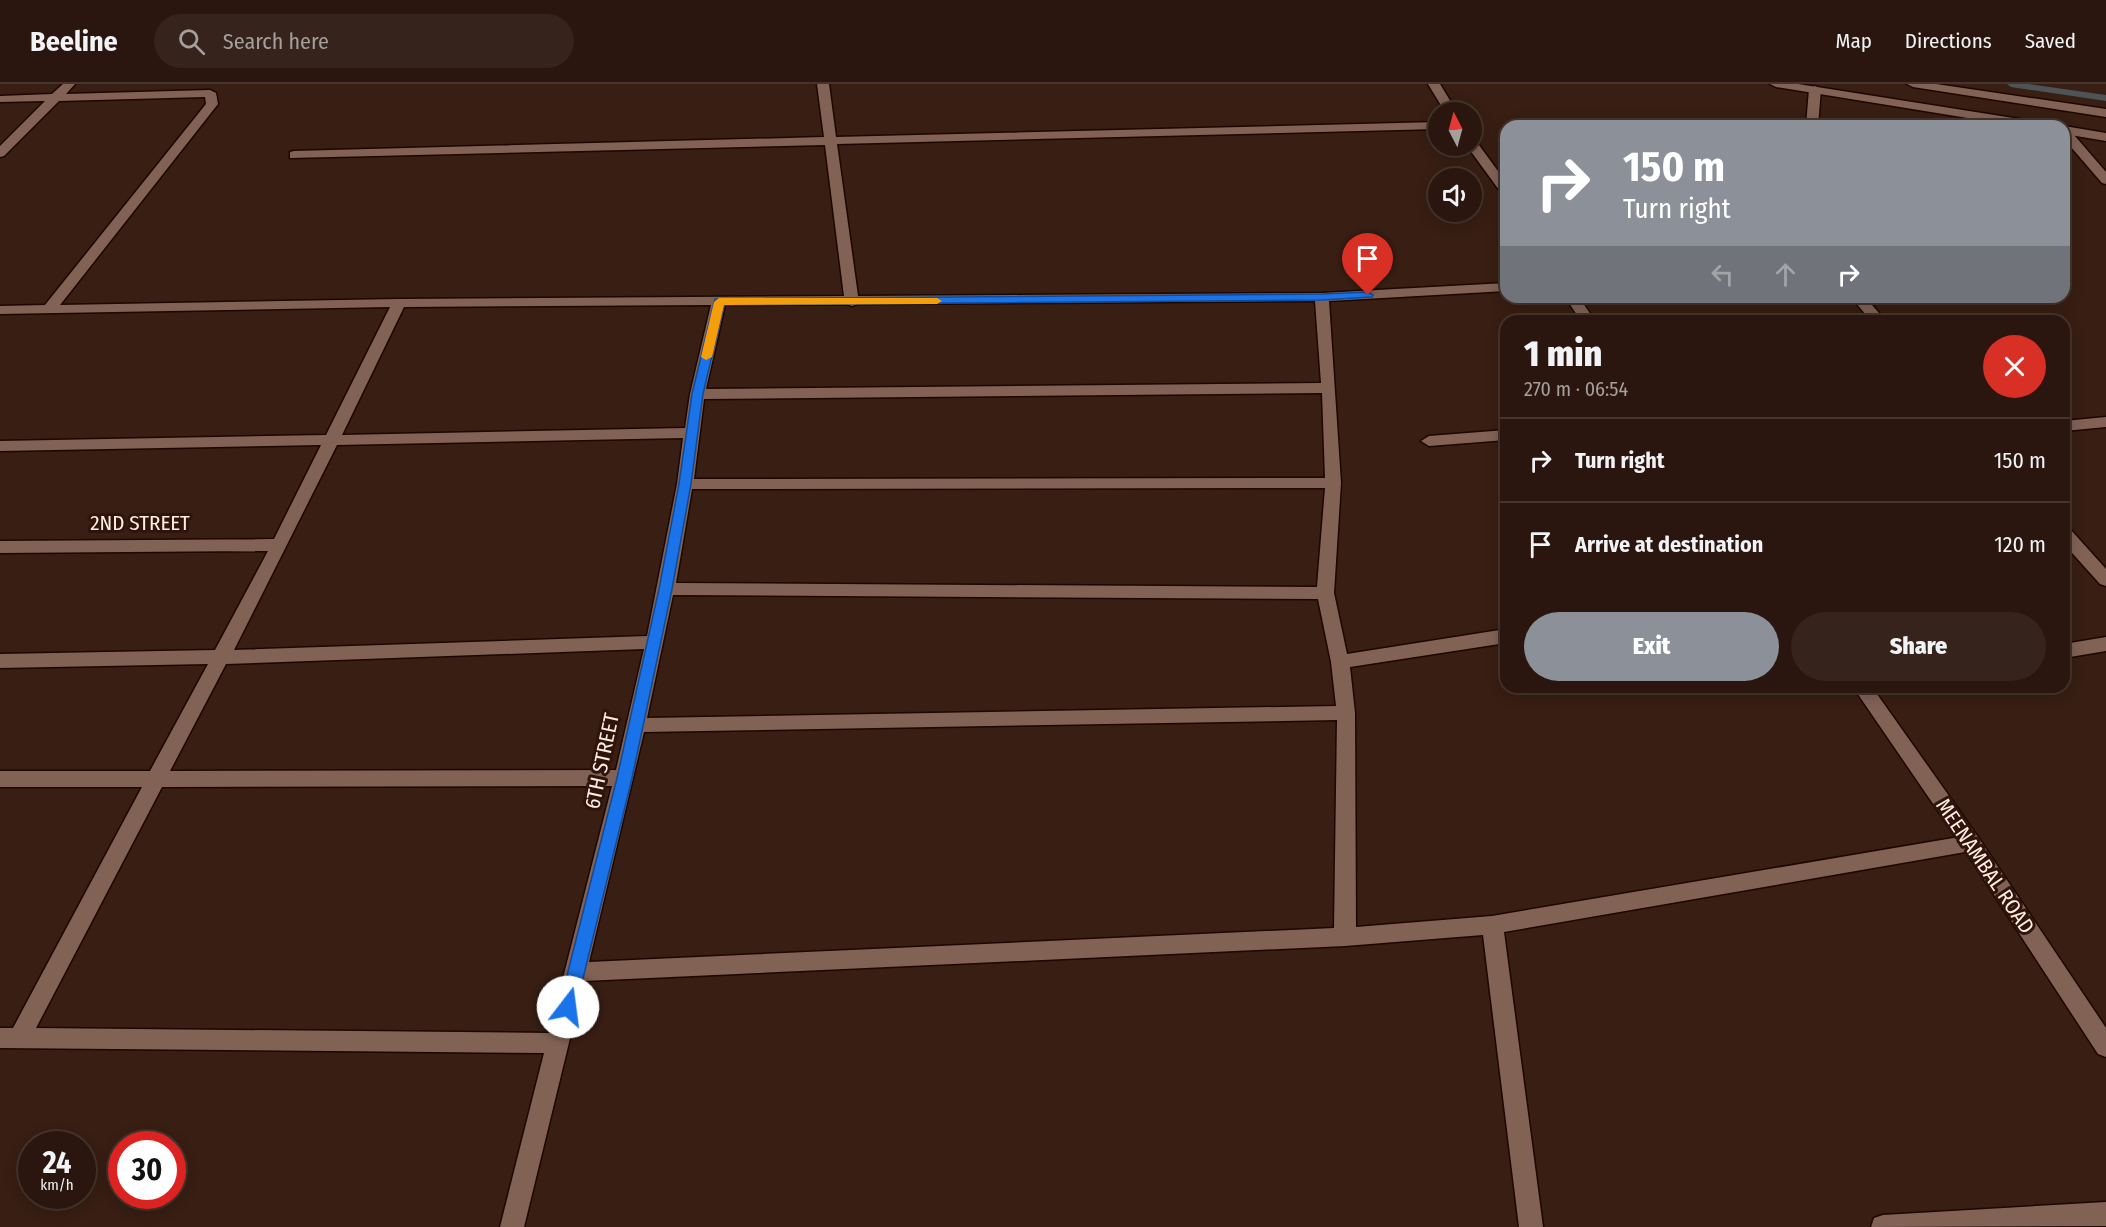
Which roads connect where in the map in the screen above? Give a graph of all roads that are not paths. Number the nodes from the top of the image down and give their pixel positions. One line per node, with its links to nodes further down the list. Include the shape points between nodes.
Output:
1 (69, 84): 7 (street)
2 (823, 84): 17 (street)
3 (1434, 84): 9 (street)
4 (1776, 84): 6 (street)
5 (1913, 84): 10 (street)
6 (1815, 89): 11 (street); 12 (street)
7 (55, 98): 8 (street); 18 (street); 29 (street, via 210,93 212,104)
8 (0, 99)
9 (1445, 102)
10 (2106, 113)
11 (1812, 120)
12 (2003, 120)
13 (1428, 125): 17 (street)
14 (2070, 132): 15 (street)
15 (2106, 137)
16 (2070, 138): 22 (street)
17 (830, 140): 19 (street); 26 (street)
18 (0, 153)
19 (294, 155)
20 (1482, 156): 21 (street)
21 (1500, 178)
22 (2106, 180)
23 (1500, 287): 24 (street)
24 (1322, 297): 26 (street); 32 (street)
25 (719, 302): 26 (street); 27 (street); 33 (street, 6TH STREET)
26 (852, 302)
27 (399, 303): 29 (street); 38 (street)
28 (1863, 303): 31 (street)
29 (49, 309): 30 (street)
30 (0, 310)
31 (1873, 315)
32 (1329, 388): 33 (street); 41 (street)
33 (697, 394): 36 (street, 6TH STREET)
34 (2106, 422): 35 (street)
35 (2070, 425)
36 (690, 433): 38 (street); 42 (street, 6TH STREET)
37 (1500, 435): 39 (street)
38 (334, 439): 40 (street); 44 (street)
39 (1429, 441)
40 (0, 446)
41 (1333, 483): 42 (street); 48 (street)
42 (685, 484): 47 (street, 6TH STREET)
43 (2070, 540): 46 (street)
44 (280, 545): 45 (street, 2ND STREET); 53 (street)
45 (0, 547)
46 (2106, 580)
47 (666, 589): 48 (street); 50 (street, 6TH STREET)
48 (1325, 593): 55 (street)
49 (1500, 637): 55 (street)
50 (653, 642): 53 (street); 58 (street, 6TH STREET)
51 (2106, 644): 52 (street)
52 (2070, 650)
53 (221, 657): 54 (street); 61 (street)
54 (0, 661)
55 (1340, 662): 57 (street)
56 (1866, 693): 62 (street, MEENAMBAL ROAD)
57 (1346, 713): 58 (street); 64 (street)
58 (635, 725): 59 (street, 6TH STREET)
59 (624, 778): 61 (street); 65 (street, 6TH STREET)
60 (0, 779): 61 (street)
61 (156, 779): 66 (street)
62 (1971, 843): 63 (street); 68 (street, MEENAMBAL ROAD)
63 (1492, 925): 64 (street); 71 (street)
64 (1345, 937): 65 (street)
65 (577, 972): 67 (street, 6TH STREET)
66 (9, 1038): 67 (street)
67 (558, 1043): 70 (street, 6TH STREET)
68 (2106, 1047)
69 (2106, 1214): 72 (street)
70 (512, 1227)
71 (1531, 1227)
72 (1883, 1227)

